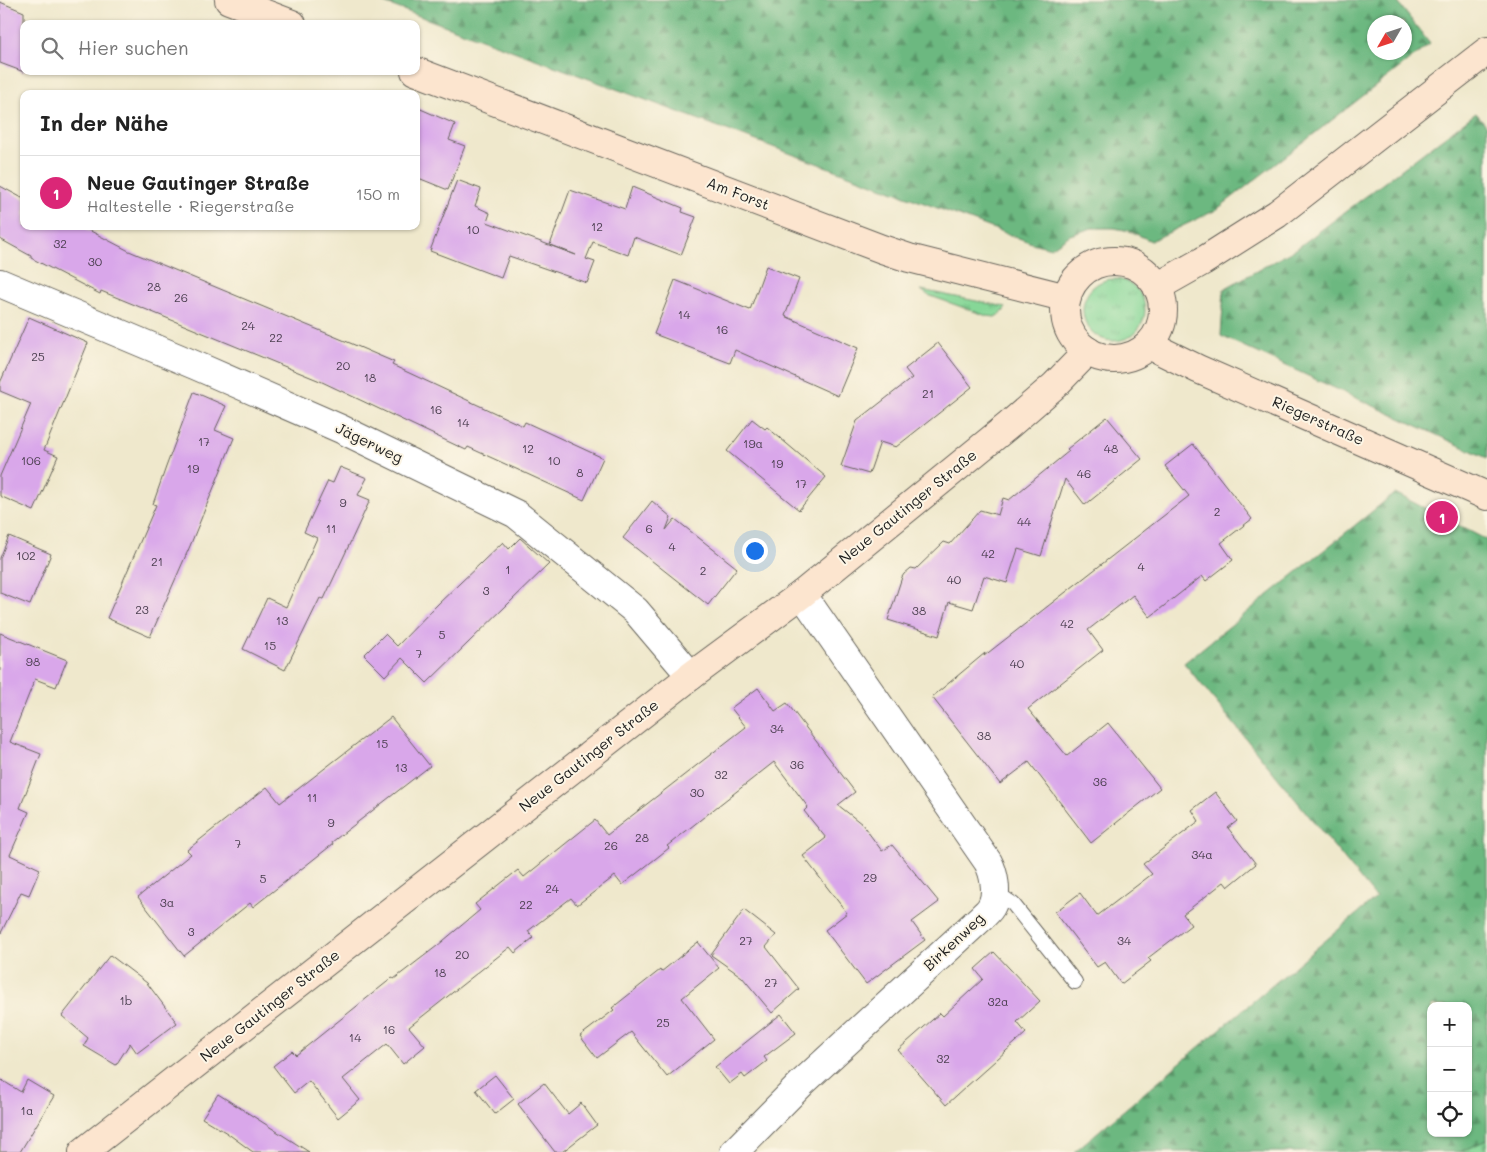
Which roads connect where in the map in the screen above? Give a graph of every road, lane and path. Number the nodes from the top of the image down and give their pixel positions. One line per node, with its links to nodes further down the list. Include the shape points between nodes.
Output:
1 (229, 0): 2 (street)
2 (282, 20)
3 (1487, 51): 6 (street, via 1277,214)
4 (420, 73): 7 (street, Am Forst, via 882,249)
5 (0, 283): 12 (street, Jägerweg, via 341,429 516,514 636,611)
6 (1157, 287): 7 (street, via 1147,274 1133,265 1116,261 1085,271); 8 (street, via 1163,301 1163,317)
7 (1067, 298): 9 (street, via 1069,328 1076,341)
8 (1149, 345): 9 (street, via 1136,355 1120,359 1103,358); 10 (street, Riegerstraße)
9 (1088, 351): 11 (street, Neue Gautinger Straße, via 1009,425)
10 (1487, 496)
11 (802, 594): 12 (street, Neue Gautinger Straße); 13 (street, Birkenweg, via 992,868)
12 (691, 676): 15 (street, Neue Gautinger Straße)
13 (994, 891): 14 (lane, via 1013,904); 16 (street, Birkenweg, via 993,904 982,917 802,1083)
14 (1075, 982)
15 (83, 1152)
16 (734, 1152)

